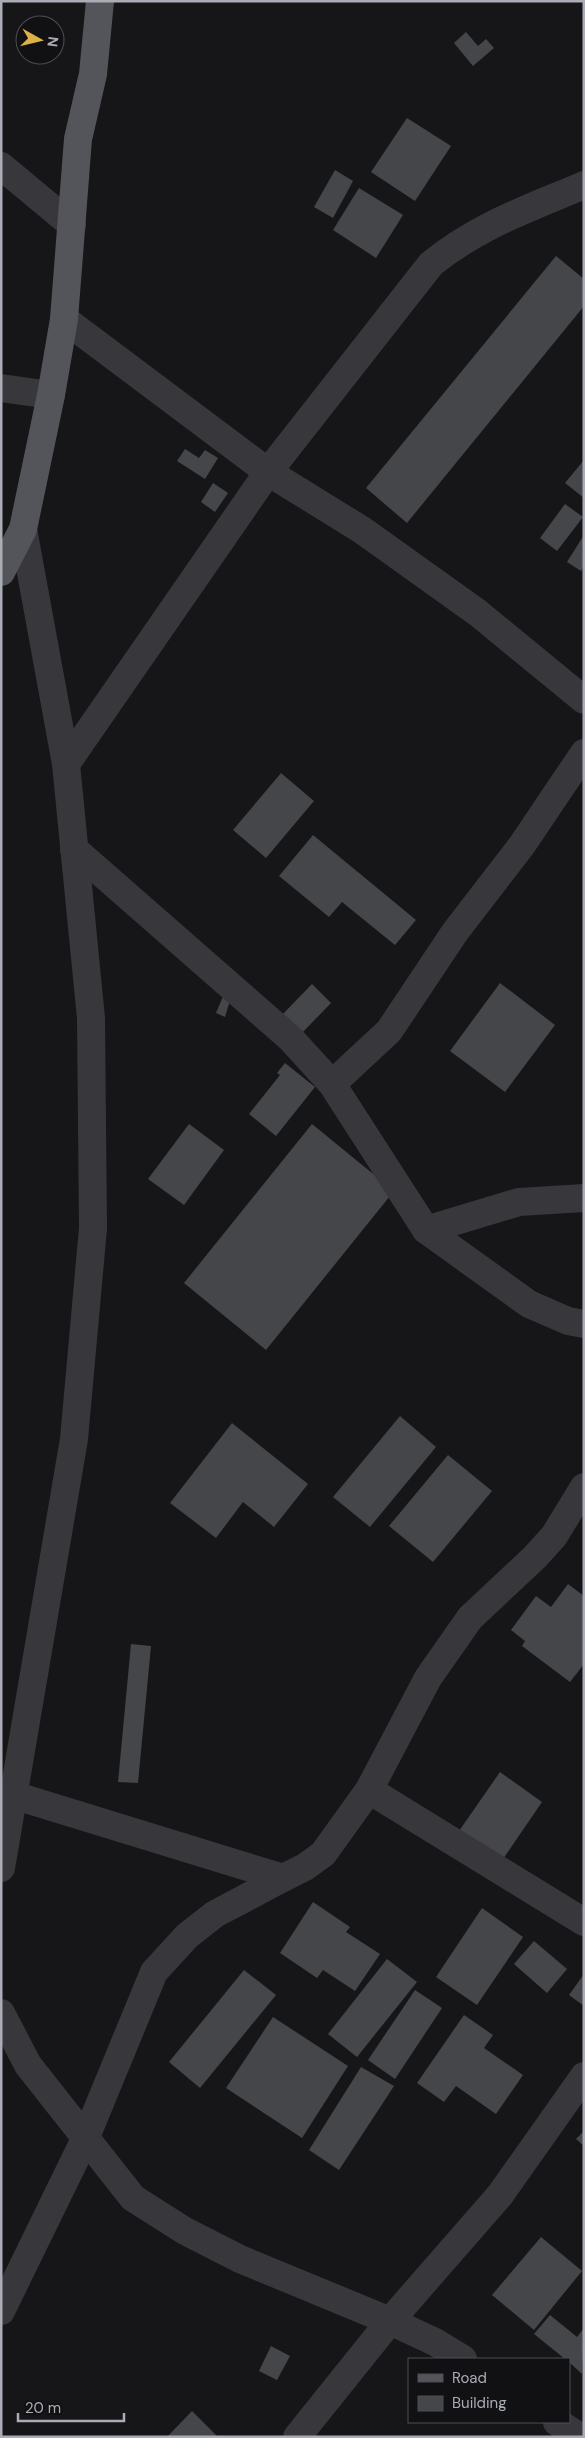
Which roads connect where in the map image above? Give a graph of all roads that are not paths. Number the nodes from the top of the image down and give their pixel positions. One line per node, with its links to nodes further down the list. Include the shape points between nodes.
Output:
1 (100, 1): 4 (main road, via 93,74 78,139)
2 (1, 166): 4 (street)
3 (584, 185): 8 (street, via 484,227 431,264)
4 (72, 226): 5 (main road)
5 (64, 320): 7 (main road); 8 (street)
6 (1, 388): 7 (street)
7 (51, 395): 9 (main road)
8 (268, 472): 11 (street, via 362,530 478,613); 13 (street)
9 (23, 529): 10 (main road); 13 (street)
10 (1, 572)
11 (584, 700)
12 (584, 753): 15 (street, via 389,1030)
13 (66, 764): 14 (street)
14 (74, 849): 15 (street, via 291,1039); 20 (street, via 91,1018 93,1228 74,1440)
15 (332, 1084): 17 (street)
16 (584, 1198): 17 (street, via 519,1202)
17 (426, 1230): 18 (street, via 529,1304 568,1321)
18 (584, 1324)
19 (584, 1486): 21 (street, via 548,1543 470,1618 428,1678)
20 (12, 1735): 22 (street)
21 (369, 1790): 24 (street, via 323,1854); 25 (street)
22 (13, 1796): 23 (street); 24 (street)
23 (1, 1868)
24 (283, 1878): 28 (street, via 215,1914 187,1936 154,1972)
25 (584, 1922)
26 (1, 2013): 28 (street, via 28,2065)
27 (584, 2076): 30 (street, via 500,2195)
28 (86, 2136): 29 (street); 30 (street, via 133,2198 185,2231 240,2259)
29 (1, 2311)
30 (390, 2321): 31 (street); 33 (street)
31 (461, 2358)
32 (559, 2423): 34 (street)
33 (297, 2437)
34 (580, 2437)

